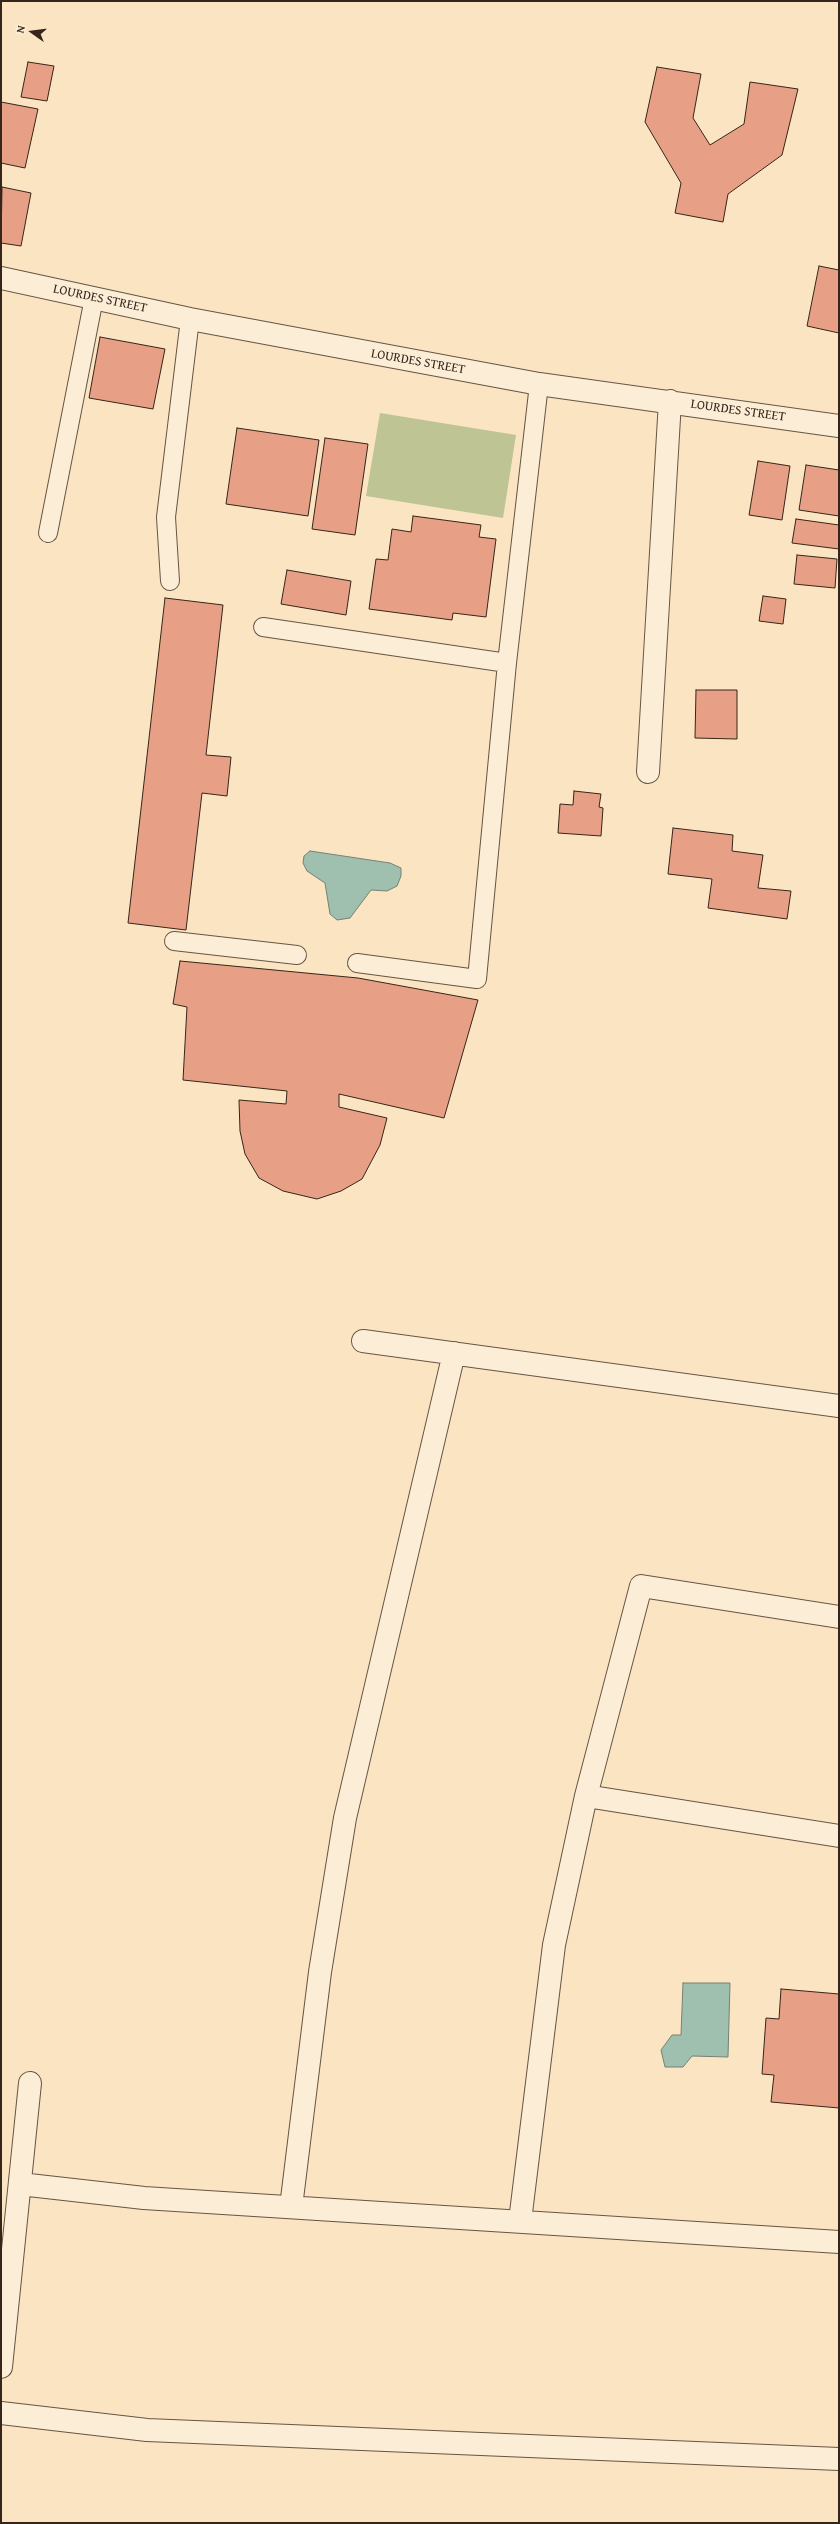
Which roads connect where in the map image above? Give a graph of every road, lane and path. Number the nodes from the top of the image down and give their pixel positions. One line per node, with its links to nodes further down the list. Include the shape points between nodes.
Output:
1 (1, 278): 2 (street, LOURDES STREET)
2 (94, 298): 3 (street, LOURDES STREET); 7 (lane)
3 (190, 319): 4 (street, LOURDES STREET); 8 (lane, via 166,517)
4 (539, 384): 5 (street, LOURDES STREET); 10 (lane)
5 (670, 401): 6 (street, LOURDES STREET); 11 (street)
6 (839, 426)
7 (48, 533)
8 (170, 582)
9 (263, 627): 10 (lane)
10 (507, 663): 14 (lane, via 477,979)
11 (648, 772)
12 (174, 941): 13 (lane)
13 (297, 955)
14 (357, 963)
15 (363, 1341): 16 (street)
16 (454, 1353): 17 (street); 23 (street, via 345,1818 320,1972)
17 (839, 1406)
18 (839, 1617): 19 (street, via 641,1586)
19 (586, 1796): 20 (street); 24 (street, via 554,1945)
20 (839, 1836)
21 (30, 2083): 22 (street)
22 (20, 2184): 23 (street, via 144,2198); 26 (street)
23 (291, 2207): 24 (street)
24 (520, 2221): 25 (street)
25 (839, 2242)
26 (1, 2367)
27 (1, 2413): 28 (street, via 147,2430)
28 (839, 2459)

